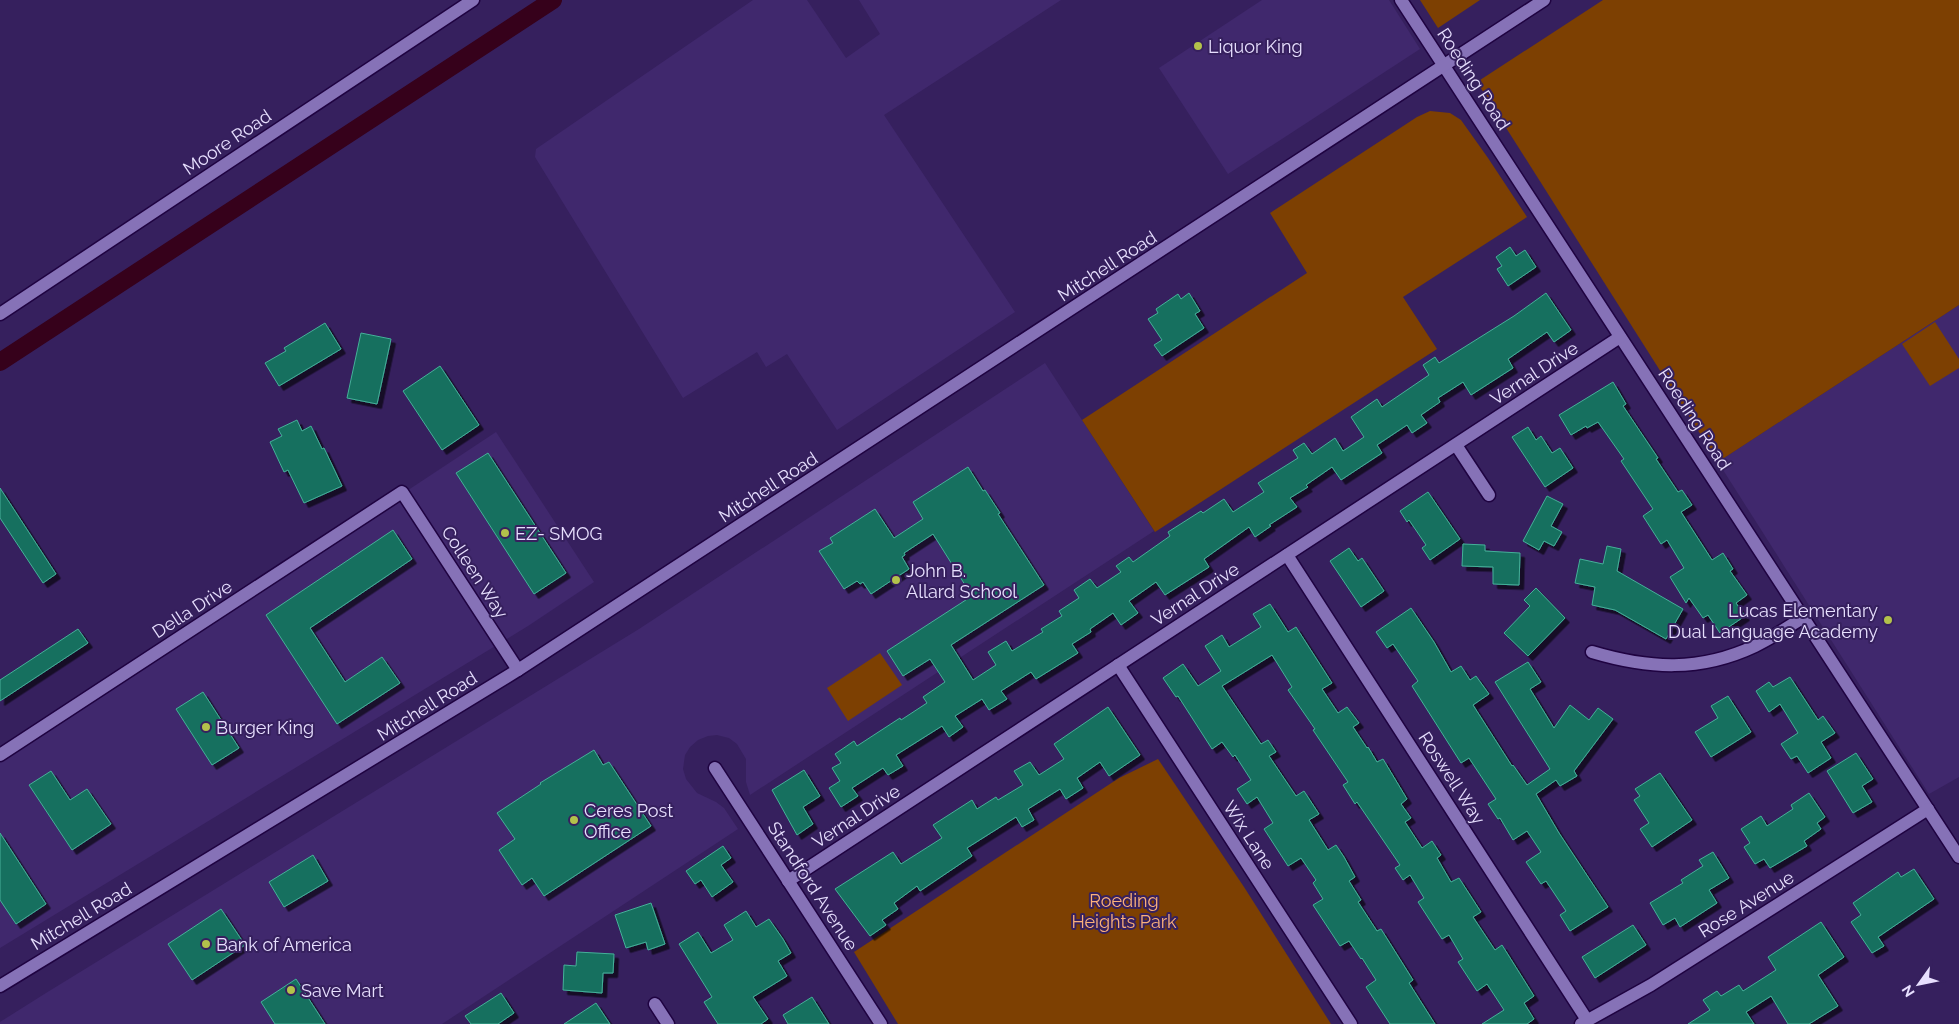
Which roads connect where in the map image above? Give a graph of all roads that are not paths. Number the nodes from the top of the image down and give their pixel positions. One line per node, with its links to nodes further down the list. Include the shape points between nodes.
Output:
1 (473, 0): 5 (street, Moore Road)
2 (1401, 0): 4 (street, Roeding Road)
3 (1544, 0): 4 (street, Mitchell Road)
4 (1444, 65): 6 (street, Roeding Road); 14 (street, Mitchell Road)
5 (0, 314)
6 (1620, 337): 7 (street, Vernal Drive); 11 (street, Roeding Road)
7 (1456, 445): 9 (street); 10 (street, Vernal Drive)
8 (402, 492): 14 (street, Colleen Way); 15 (street, Della Drive)
9 (1489, 495)
10 (1287, 555): 13 (street, Vernal Drive); 22 (street, Roswell Way)
11 (1804, 617): 12 (street, via 1755,646 1705,663 1650,665); 17 (street, Roeding Road)
12 (1592, 652)
13 (1118, 665): 19 (street, Vernal Drive); 25 (street, Wix Lane)
14 (518, 670): 20 (street, Mitchell Road)
15 (0, 755)
16 (715, 768): 19 (street, Standford Avenue)
17 (1928, 809): 18 (street, Roeding Road); 22 (street, Rose Avenue, via 1651,985)
18 (1959, 857)
19 (788, 881): 24 (street, Standford Avenue)
20 (0, 986)
21 (655, 1004): 23 (street)
22 (1584, 1022)
23 (668, 1024)
24 (881, 1024)
25 (1350, 1024)

